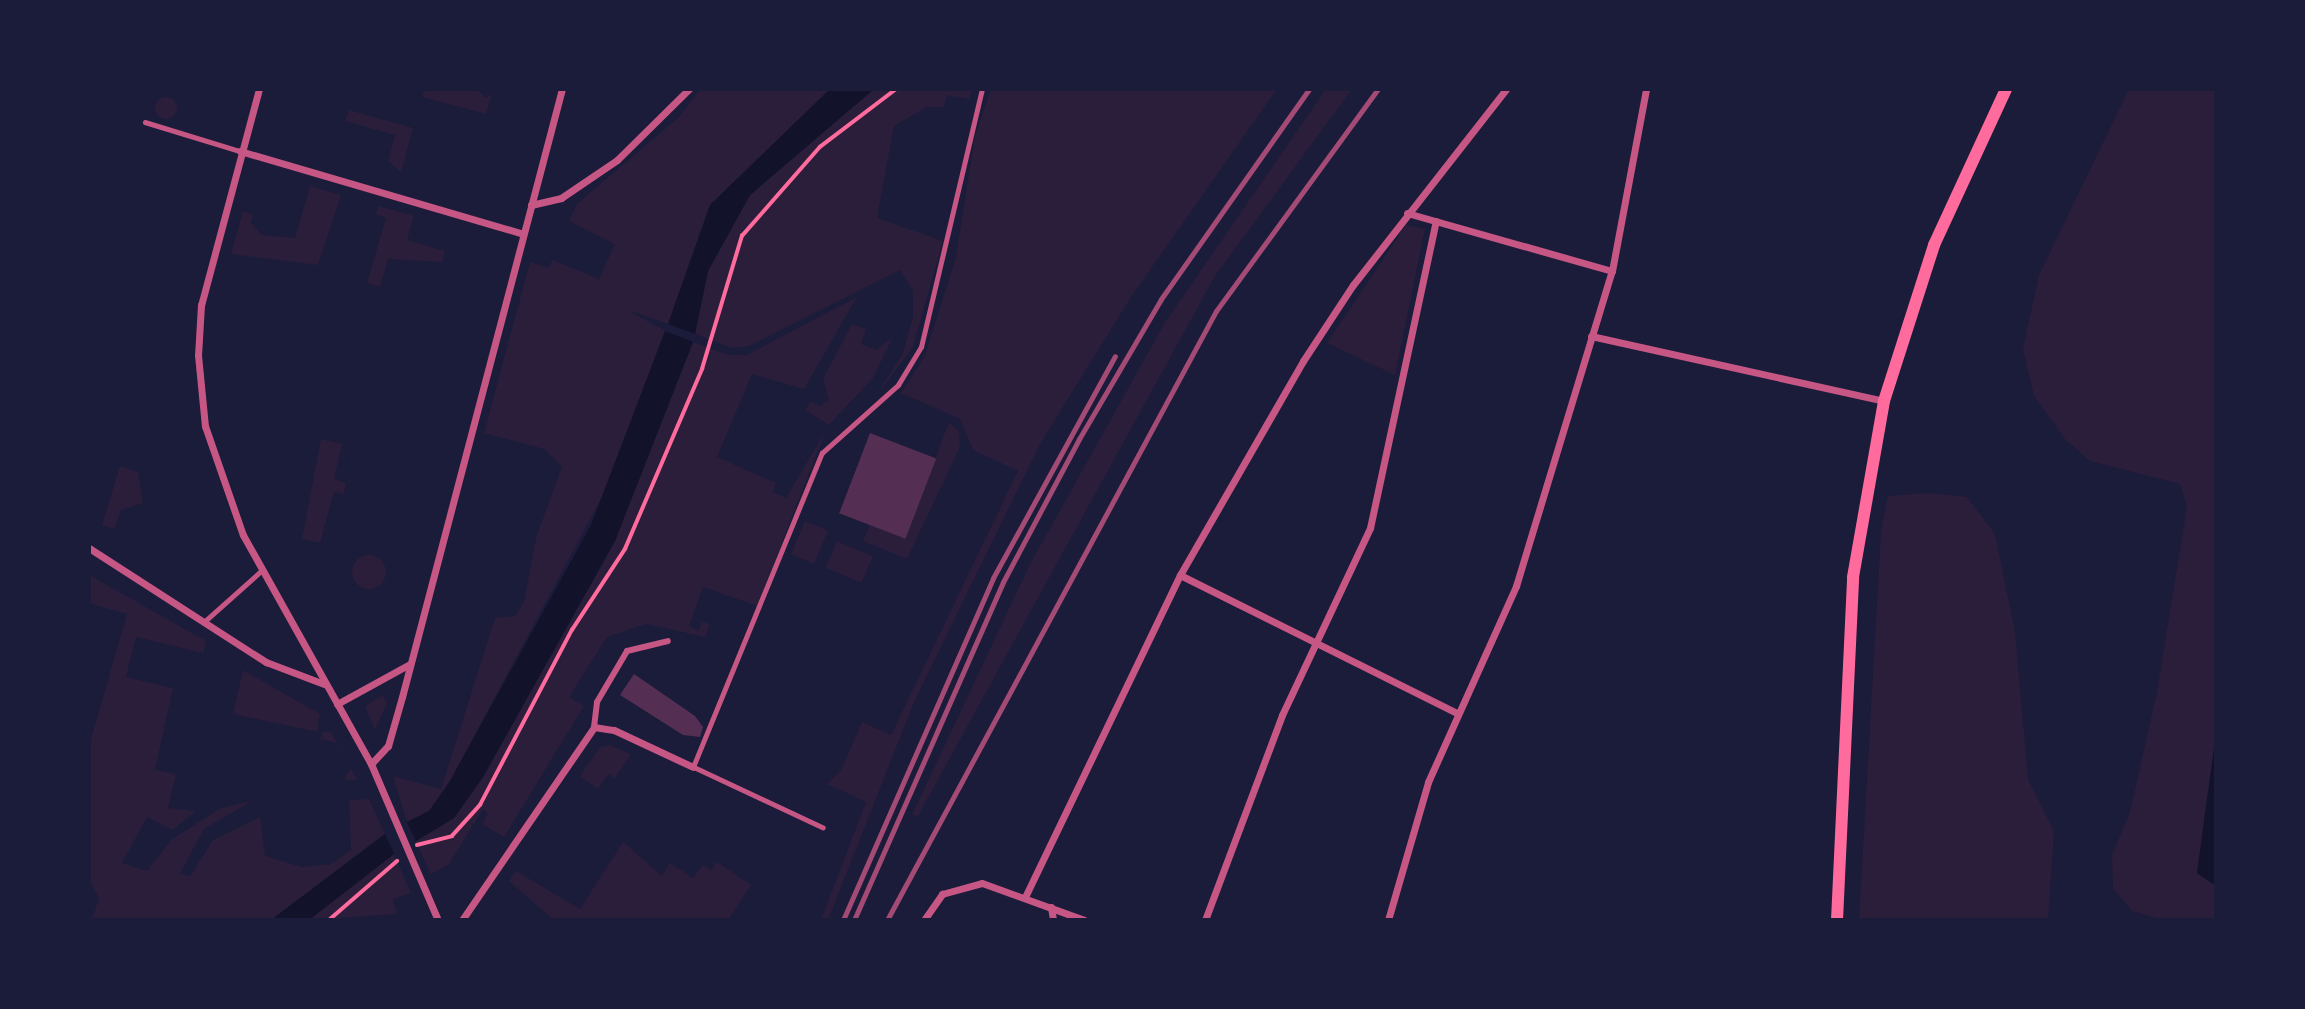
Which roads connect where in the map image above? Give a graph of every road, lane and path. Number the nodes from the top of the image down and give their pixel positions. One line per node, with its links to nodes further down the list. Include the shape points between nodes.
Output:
1 (259, 89): 10 (street)
2 (562, 89): 11 (street)
3 (689, 89): 11 (street, via 617,160 561,198)
4 (896, 89): 32 (path, via 820,147 742,236 707,356 625,549 572,630 481,805 452,836)
5 (982, 89): 30 (lane, via 920,346 898,385 822,453)
6 (1506, 89): 12 (street)
7 (1646, 89): 15 (street)
8 (2006, 89): 17 (main road, via 1934,245)
9 (145, 122): 10 (lane)
10 (240, 151): 14 (street); 19 (street, via 201,305 199,377 212,453)
11 (531, 205): 14 (street)
12 (1407, 213): 13 (street); 20 (street, via 1303,361)
13 (1436, 221): 15 (street); 23 (street, via 1370,528)
14 (523, 234): 24 (street)
15 (1612, 271): 16 (street)
16 (1591, 336): 17 (street); 27 (street, via 1513,598)
17 (1884, 401): 44 (main road, via 1853,577)
18 (89, 548): 21 (street)
19 (261, 571): 21 (lane); 25 (street)
20 (1180, 575): 23 (street); 34 (street)
21 (204, 622): 25 (street, via 266,662)
22 (668, 641): 28 (street, via 627,651 597,702)
23 (1318, 642): 27 (street); 42 (street, via 1283,715)
24 (408, 664): 26 (street); 29 (street, via 388,746)
25 (326, 686): 26 (street)
26 (337, 704): 29 (street)
27 (1457, 713): 43 (street, via 1428,782)
28 (594, 727): 30 (street, via 614,730); 38 (street)
29 (371, 764): 37 (street)
30 (693, 767): 31 (lane)
31 (823, 828)
32 (417, 845)
33 (397, 861): 36 (path)
34 (1026, 897): 35 (street); 39 (street, via 982,883 954,886)
35 (1051, 907): 40 (street); 41 (street)
36 (328, 920)
37 (438, 920)
38 (462, 920)
39 (924, 920)
40 (1053, 920)
41 (1084, 920)
42 (1205, 920)
43 (1388, 920)
44 (1837, 920)

